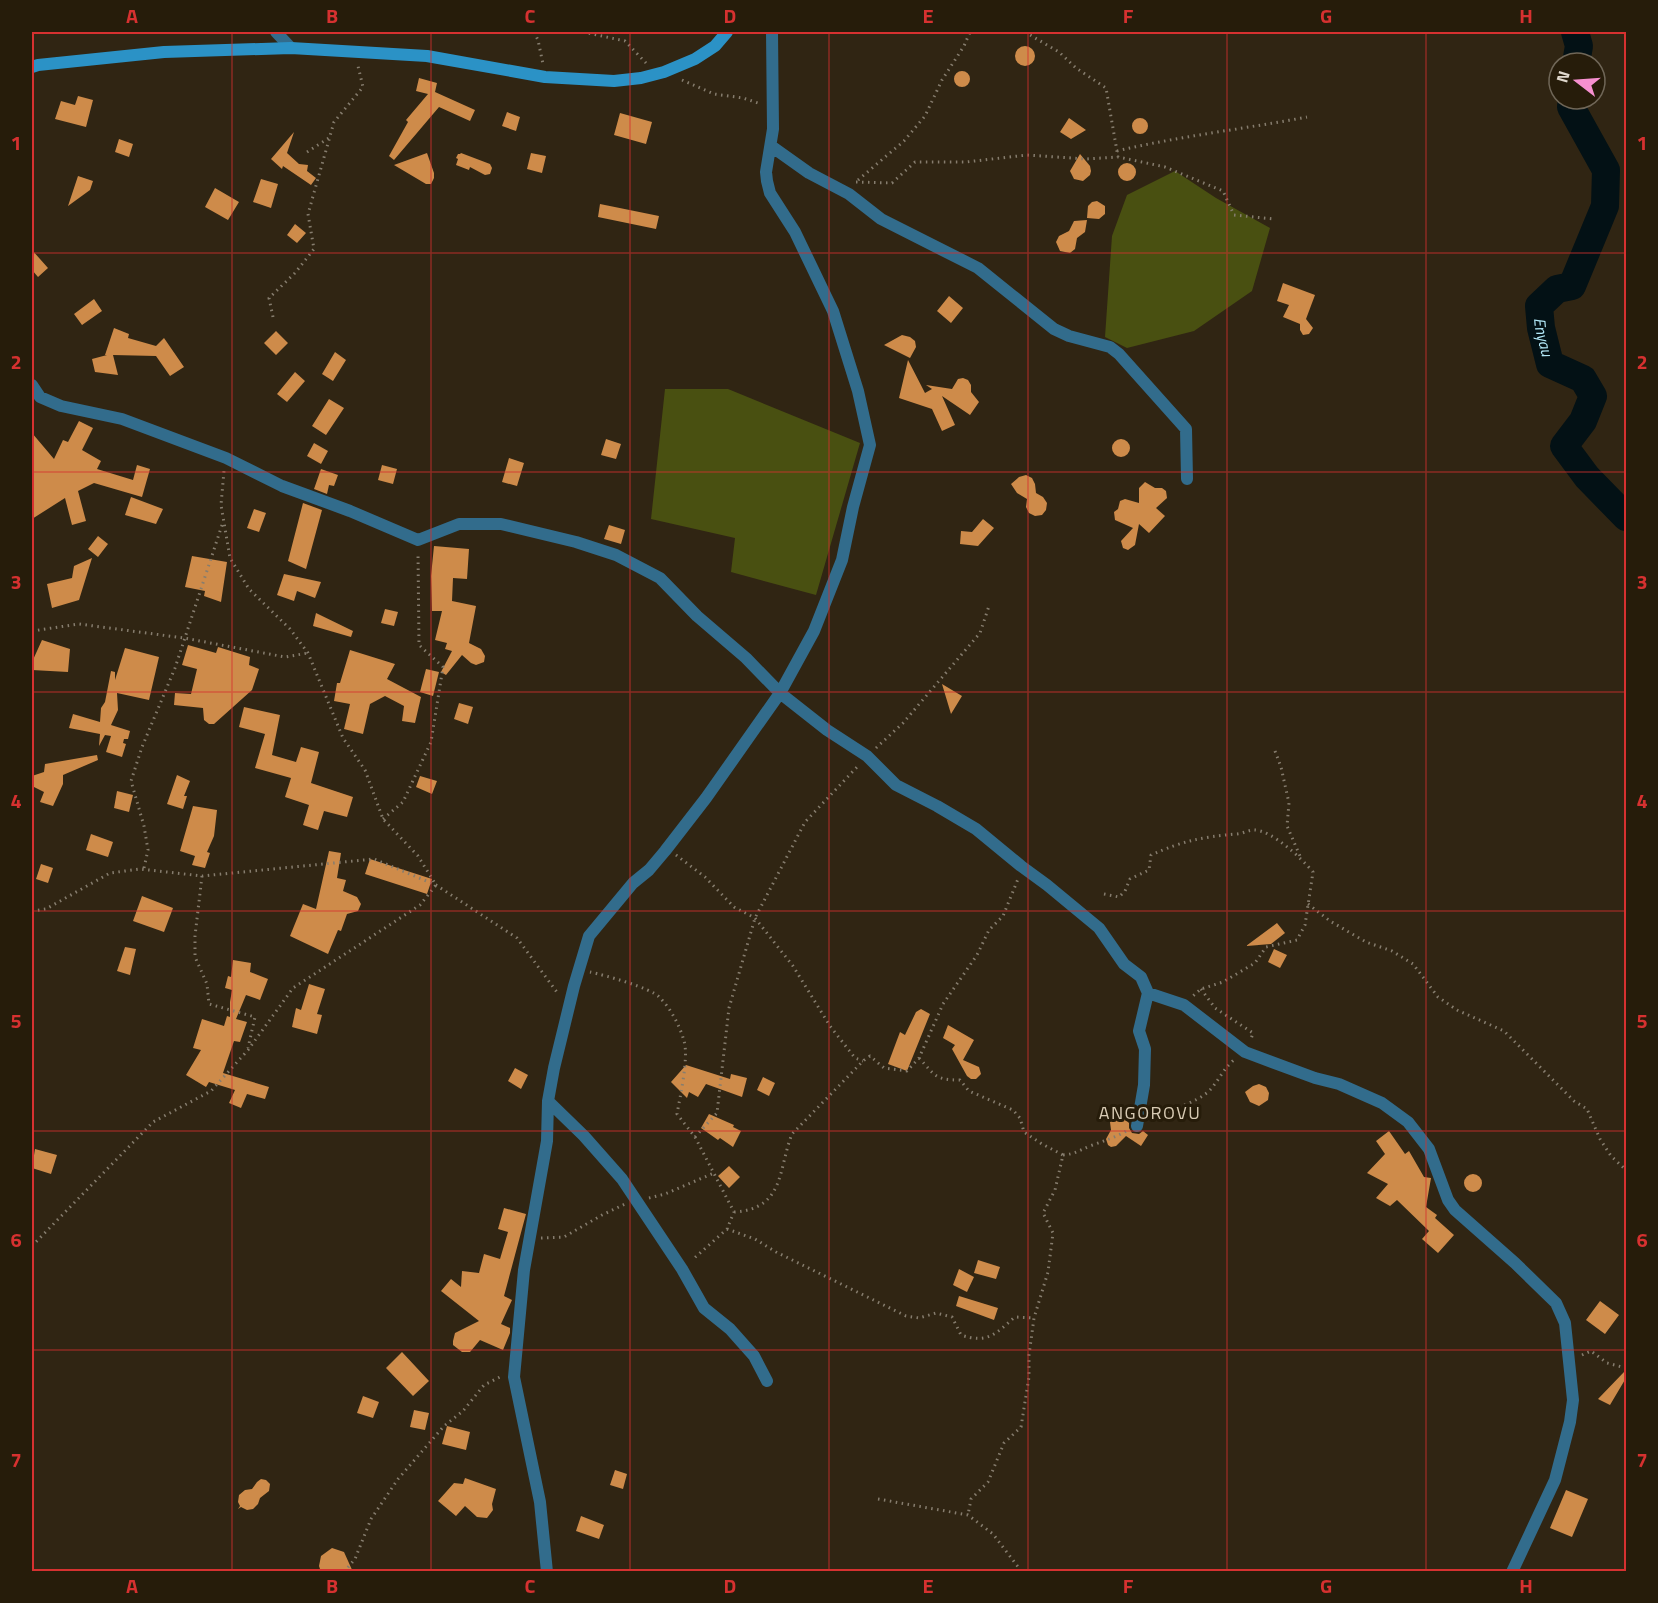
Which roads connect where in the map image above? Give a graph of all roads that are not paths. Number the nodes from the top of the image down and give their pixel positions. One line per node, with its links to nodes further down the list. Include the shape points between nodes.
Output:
1 (276, 32): 4 (street)
2 (727, 32): 4 (street, via 695,59 664,72 614,81 545,77 427,56)
3 (772, 32): 6 (street)
4 (291, 48): 5 (street, via 164,52)
5 (32, 68)
6 (771, 146): 9 (street, via 897,229 978,268 1054,329 1110,347 1119,354 1186,429); 10 (street, via 766,172 770,194 795,232 833,311 870,445 842,560 814,631)
7 (32, 385): 8 (street)
8 (36, 399): 10 (street, via 122,419 226,458 282,486 418,540 459,524 501,524 616,555 660,578)
9 (1187, 479)
10 (780, 693): 11 (street, via 867,756 896,785 976,829 1100,928 1124,964 1141,977); 12 (street, via 665,851 589,936 568,1008)
11 (1148, 993): 13 (street, via 1139,1031 1145,1049); 16 (street, via 1184,1005 1245,1052 1362,1093 1408,1122 1429,1149 1455,1210 1556,1303 1565,1323 1573,1400 1570,1422 1555,1480)
12 (548, 1101): 14 (street, via 622,1179 704,1308 754,1356); 15 (street, via 547,1142 524,1270 514,1377 540,1502)
13 (1137, 1126)
14 (767, 1381)
15 (547, 1572)
16 (1512, 1572)

